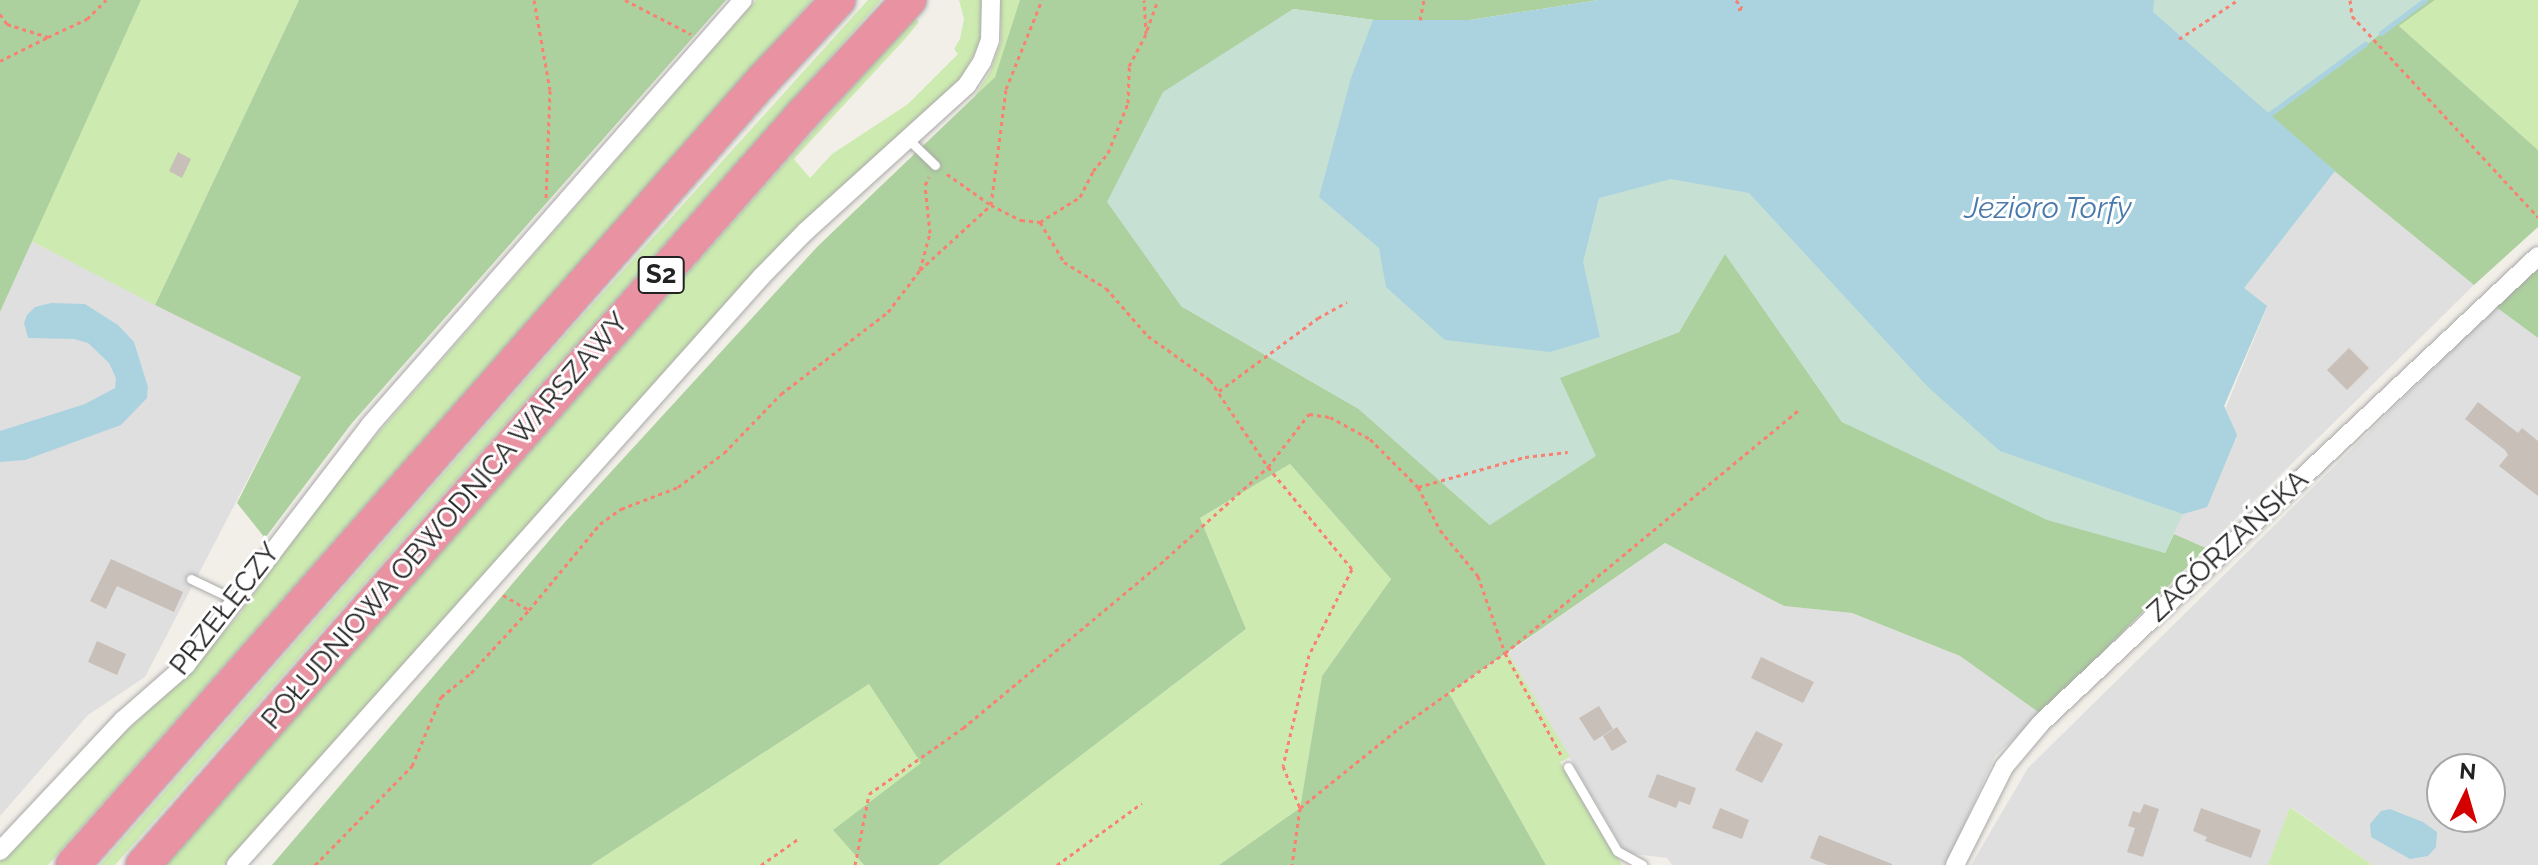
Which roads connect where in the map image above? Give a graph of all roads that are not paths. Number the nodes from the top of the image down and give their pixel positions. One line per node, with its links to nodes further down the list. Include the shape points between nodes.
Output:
1 (743, 0): 9 (street, PRZEŁĘCZY, via 370,425)
2 (838, 0): 12 (highway, POŁUDNIOWA OBWODNICA WARSZAWY / S2)
3 (909, 0): 13 (highway, POŁUDNIOWA OBWODNICA WARSZAWY / S2)
4 (991, 0): 5 (street, via 990,40 976,74)
5 (909, 140): 6 (lane); 14 (street, via 762,276)
6 (935, 165)
7 (2538, 256): 16 (street, ZAGÓRZAŃSKA, via 2041,723 2004,767)
8 (191, 579): 9 (lane)
9 (235, 600): 11 (street, PRZEŁĘCZY, via 186,665 123,720)
10 (1568, 767): 15 (lane, via 1617,851)
11 (0, 851)
12 (73, 865)
13 (143, 865)
14 (236, 865)
15 (1642, 865)
16 (1955, 865)

